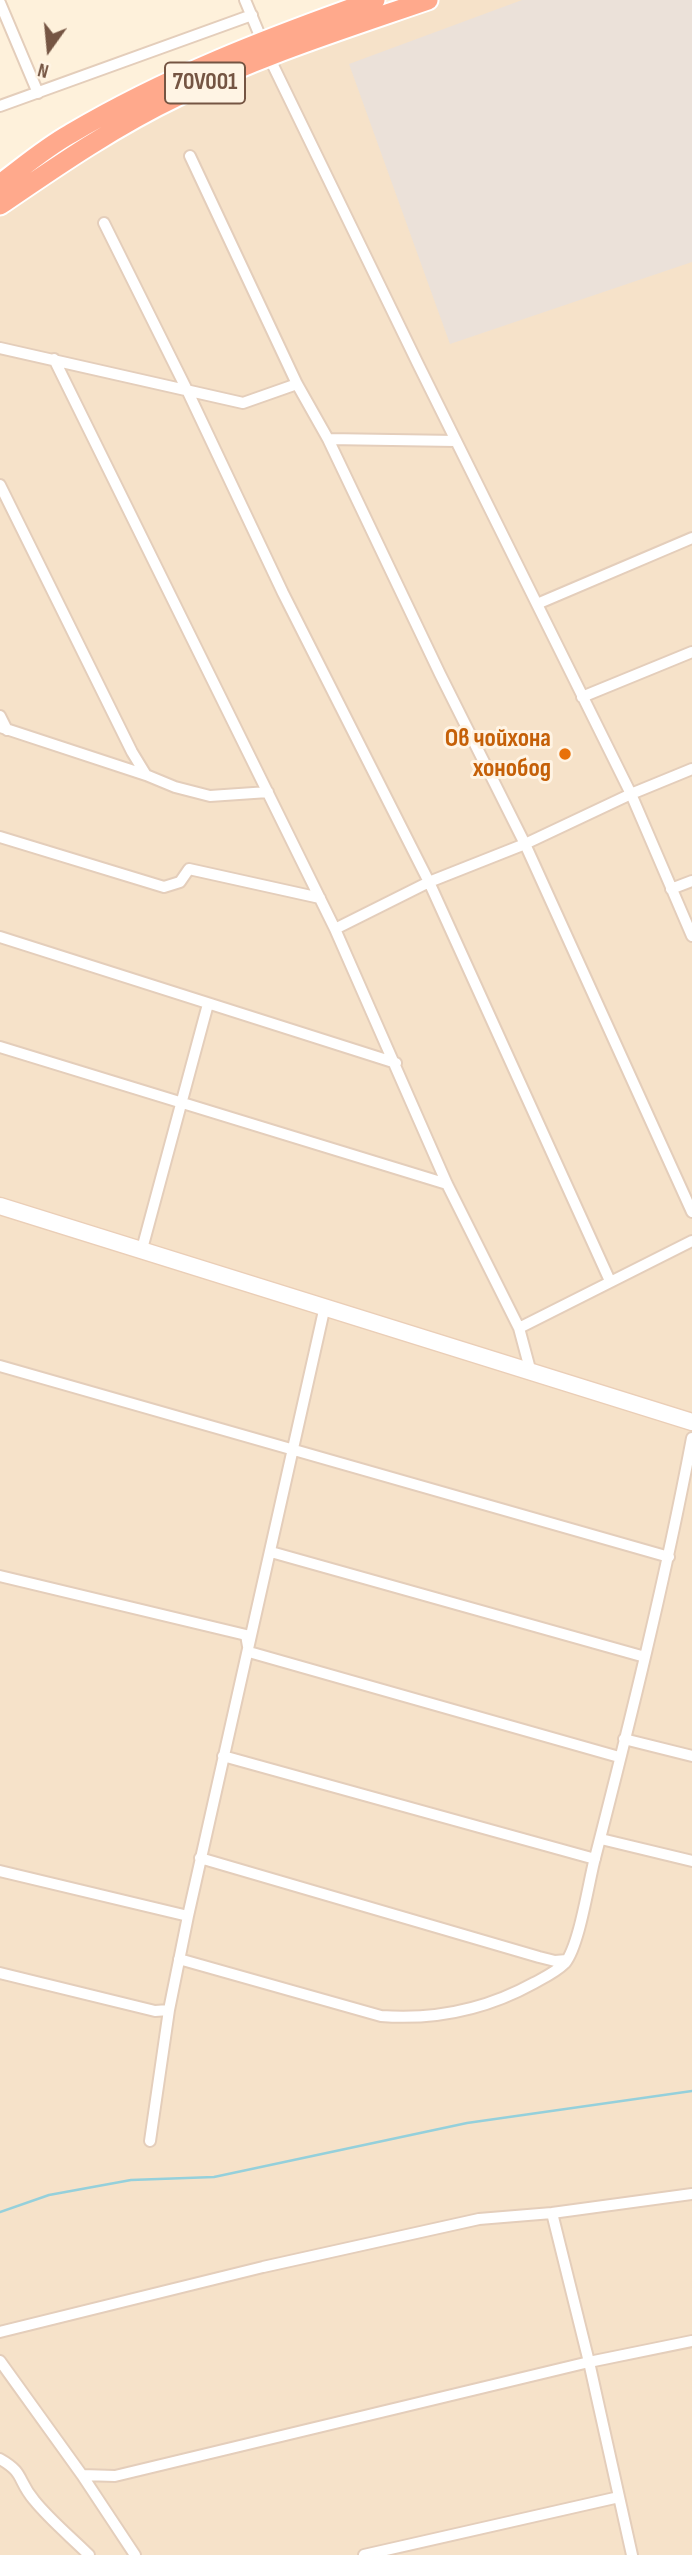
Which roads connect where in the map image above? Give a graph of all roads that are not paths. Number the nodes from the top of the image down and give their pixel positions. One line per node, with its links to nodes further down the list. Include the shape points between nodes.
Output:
1 (245, 0): 5 (street)
2 (375, 0): 6 (highway, 70V001)
3 (428, 0): 6 (highway, 70V001)
4 (0, 3): 7 (street)
5 (252, 15): 6 (street); 7 (street)
6 (266, 47): 10 (highway, 70V001, via 158,87 68,135); 11 (highway, 70V001, via 78,153); 18 (street)
7 (38, 93): 8 (street)
8 (0, 106)
9 (190, 156): 15 (street)
10 (0, 184)
11 (0, 205)
12 (104, 223): 16 (street)
13 (0, 348): 14 (street)
14 (54, 359): 16 (street); 28 (street)
15 (297, 384): 16 (street, via 243,403); 17 (street)
16 (187, 390): 33 (street)
17 (328, 439): 18 (street); 31 (street)
18 (456, 441): 21 (street)
19 (0, 485): 27 (street)
20 (692, 538): 21 (street)
21 (537, 604): 23 (street)
22 (692, 652): 23 (street)
23 (583, 697): 29 (street)
24 (0, 716): 25 (street)
25 (3, 728): 27 (street)
26 (692, 769): 29 (street)
27 (146, 775): 28 (street, via 210,796)
28 (268, 792): 35 (street)
29 (631, 794): 31 (street); 34 (street)
30 (0, 836): 35 (street, via 164,887 180,882 189,869)
31 (525, 844): 33 (street); 45 (street)
32 (692, 881): 34 (street)
33 (429, 882): 36 (street); 48 (street)
34 (671, 890): 37 (street)
35 (320, 898): 36 (street)
36 (335, 929): 41 (street)
37 (692, 936)
38 (0, 937): 39 (street)
39 (208, 1004): 41 (street); 42 (street)
40 (0, 1047): 42 (street)
41 (396, 1063): 43 (street)
42 (182, 1104): 43 (street); 47 (street)
43 (447, 1184): 50 (street)
44 (0, 1206): 47 (main road)
45 (692, 1212)
46 (692, 1241): 48 (street)
47 (142, 1249): 49 (main road)
48 (610, 1281): 50 (street)
49 (325, 1306): 52 (main road); 55 (street)
50 (519, 1328): 52 (street)
51 (0, 1366): 55 (street)
52 (530, 1369): 53 (main road)
53 (692, 1422)
54 (692, 1438): 57 (street)
55 (294, 1448): 56 (street); 57 (street)
56 (271, 1552): 59 (street); 60 (street)
57 (669, 1557): 60 (street)
58 (0, 1576): 59 (street, via 246,1635)
59 (249, 1652): 62 (street); 64 (street)
60 (645, 1657): 61 (street)
61 (624, 1739): 63 (street); 64 (street)
62 (223, 1756): 66 (street); 67 (street)
63 (692, 1756)
64 (619, 1757): 65 (street)
65 (601, 1839): 67 (street); 68 (street)
66 (200, 1858): 70 (street); 72 (street, via 539,1957)
67 (595, 1860): 72 (street)
68 (692, 1861)
69 (0, 1871): 70 (street)
70 (188, 1916): 71 (street)
71 (179, 1959): 72 (street, via 381,2015 407,2018 475,2009 522,1990); 74 (street)
72 (567, 1960)
73 (0, 1973): 74 (street, via 155,2011)
74 (169, 2010): 75 (street)
75 (150, 2141)
76 (692, 2194): 77 (street)
77 (552, 2213): 78 (street, via 479,2219); 81 (street)
78 (0, 2332)
79 (692, 2341): 81 (street)
80 (0, 2361): 83 (street)
81 (589, 2362): 83 (street, via 115,2476); 84 (street)
82 (0, 2459): 85 (street, via 17,2468 34,2501)
83 (82, 2475): 86 (street)
84 (619, 2497): 87 (street); 88 (street)
85 (89, 2555)
86 (135, 2555)
87 (364, 2555)
88 (632, 2555)

